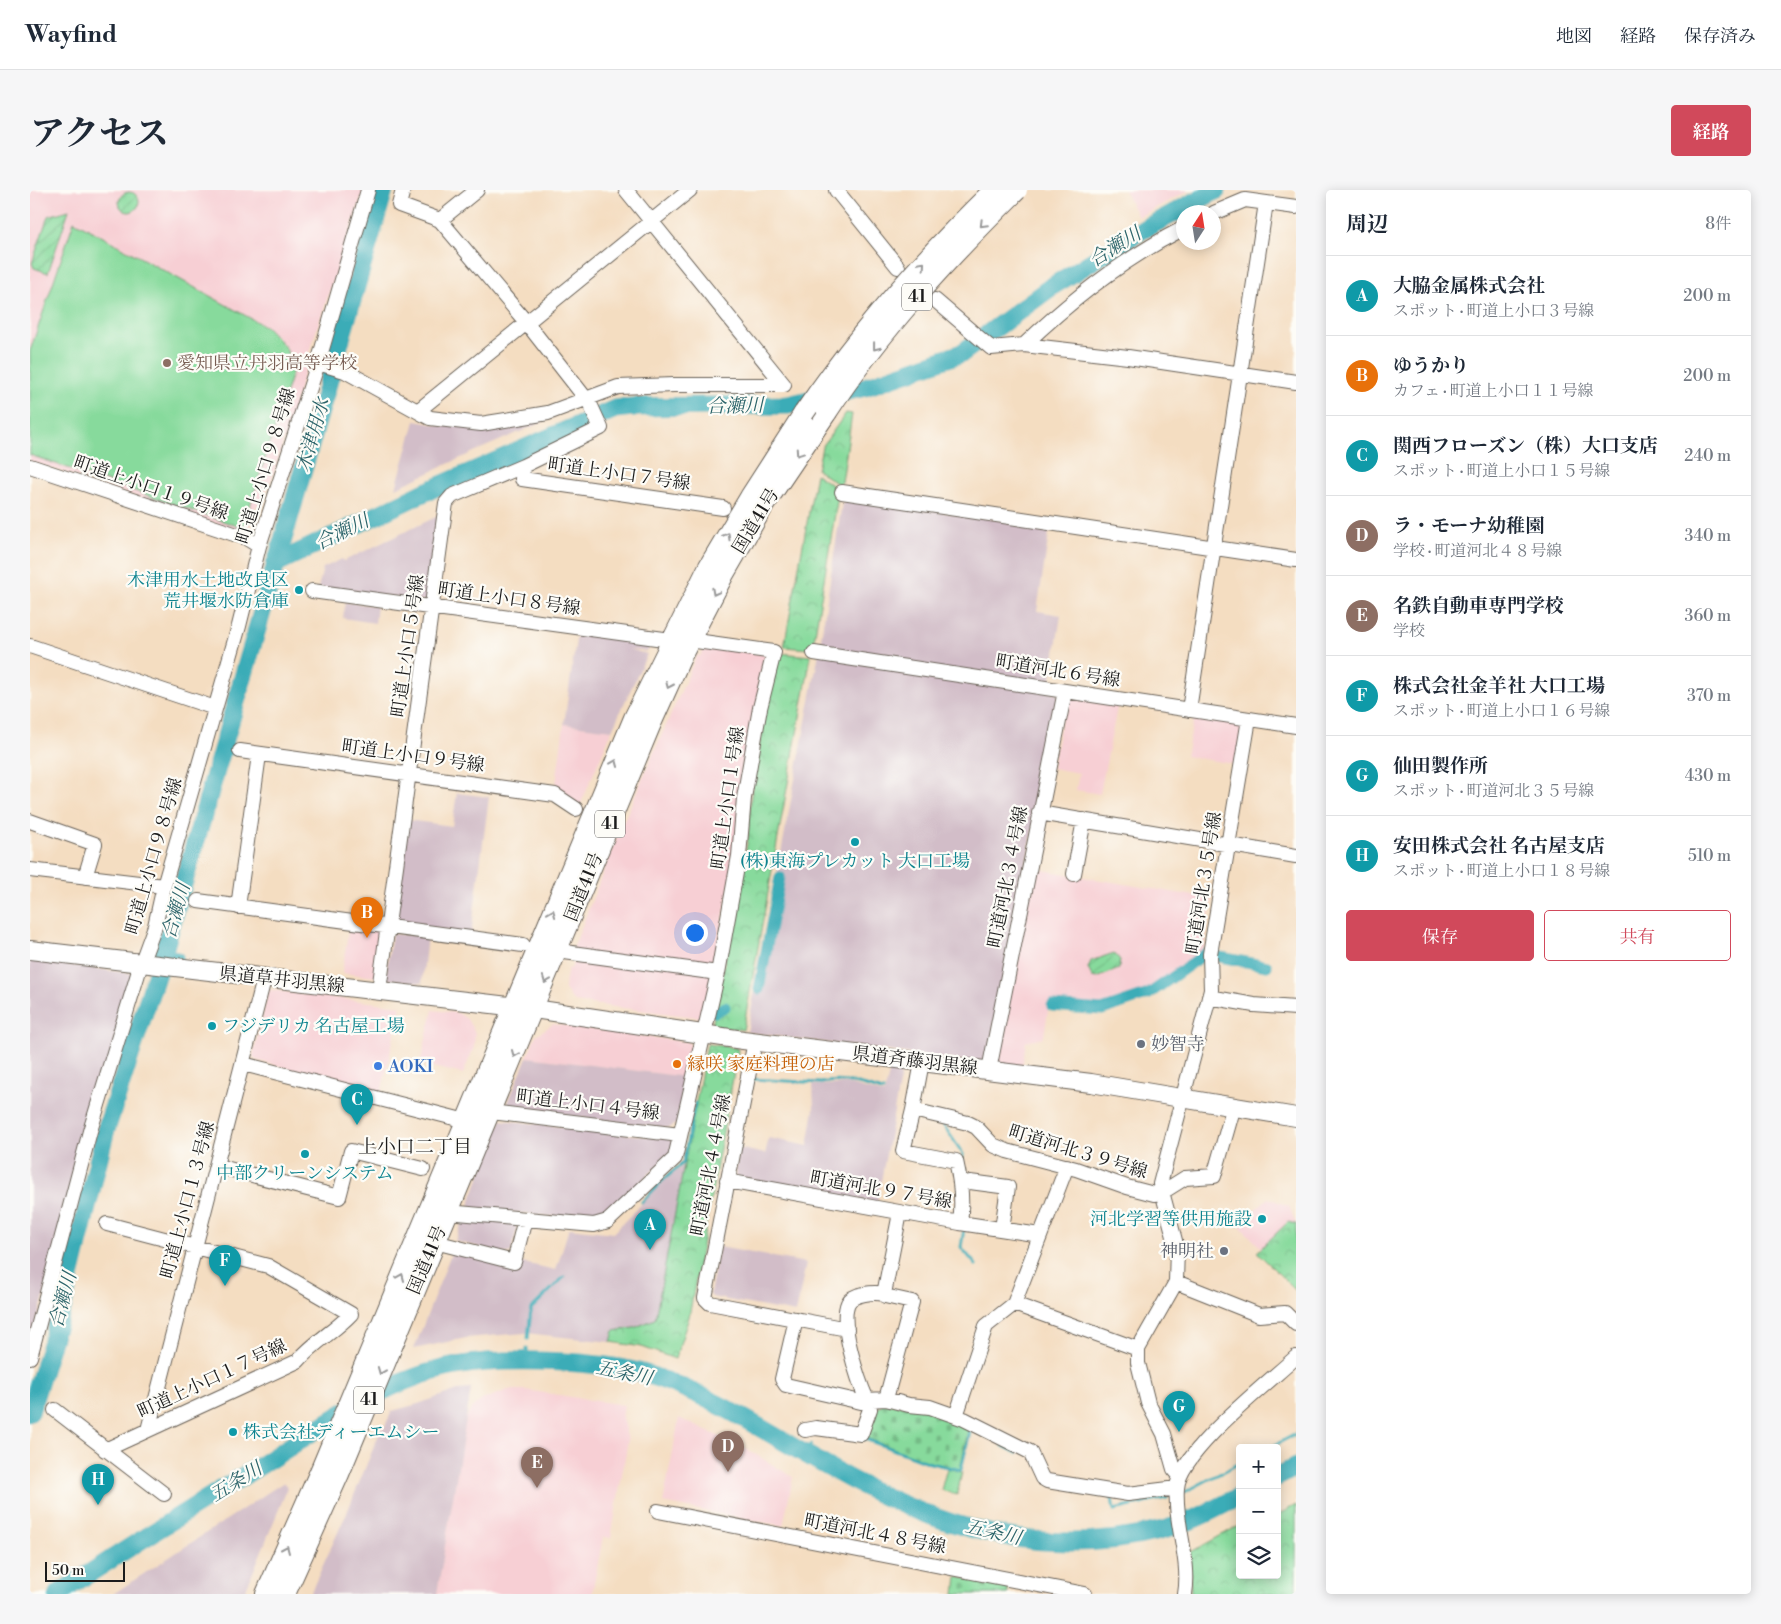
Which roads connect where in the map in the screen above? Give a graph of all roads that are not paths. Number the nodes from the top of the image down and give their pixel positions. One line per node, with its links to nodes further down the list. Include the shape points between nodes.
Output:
1 (368, 190): 19 (street, 町道上小口９８号線)
2 (403, 190): 12 (street, via 399,205)
3 (477, 190): 12 (street)
4 (626, 190): 13 (street)
5 (690, 190): 13 (street)
6 (836, 190): 15 (street)
7 (994, 190): 33 (highway, 国道41号 / 41, one-way to 7, bridge, via 709,566 816,395 889,302 946,237)
8 (1017, 190): 33 (highway, 国道41号 / 41, one-way to 33, bridge, via 958,248 833,403 764,505)
9 (1266, 203): 10 (street); 11 (street, via 1245,200); 20 (street)
10 (1296, 207)
11 (1221, 210)
12 (440, 220): 17 (street, 町道上小口５号線)
13 (651, 222): 17 (street); 22 (street, via 784,386 618,387)
14 (1176, 233): 18 (street, via 1063,307)
15 (898, 267)
16 (935, 300): 18 (street, via 991,348)
17 (526, 322): 22 (street, 町道上小口５号線); 23 (street)
18 (1024, 345): 20 (street)
19 (319, 364): 23 (street, via 342,370); 28 (street, 町道上小口９８号線)
20 (1240, 374): 21 (street); 29 (street)
21 (1296, 382)
22 (589, 403): 23 (street, via 481,424 430,418); 25 (street, 町道上小口５号線, via 601,428)
23 (419, 410)
24 (30, 466): 28 (street, 町道上小口１９号線, via 246,538)
25 (523, 468): 27 (street, via 717,498); 32 (street, 町道上小口５号線, via 452,496 447,501)
26 (842, 492): 29 (street)
27 (720, 507)
28 (259, 546): 37 (street, 町道上小口９８号線)
29 (1214, 548): 30 (street); 38 (street)
30 (1296, 560)
31 (312, 592): 32 (street, 町道上小口８号線)
32 (432, 608): 33 (street, 町道上小口８号線); 42 (street, 町道上小口５号線)
33 (680, 640): 59 (highway, 国道41号 / 41, one-way to 59, via 650,726); 61 (street, 町道上小口１号線, via 774,652 744,798 739,856); 65 (highway, 国道41号 / 41, one-way to 33, via 634,718)
34 (30, 646): 37 (street)
35 (814, 653): 36 (street, 町道河北６号線)
36 (1065, 691): 38 (street, 町道河北６号線); 44 (street, 町道河北３４号線)
37 (215, 708): 53 (street, 町道上小口９８号線)
38 (1189, 710): 39 (street, 町道河北６号線)
39 (1249, 719): 40 (street, 町道河北６号線); 47 (street, 町道河北３５号線)
40 (1296, 726)
41 (258, 762): 42 (street); 42 (street, 町道上小口９号線, via 239,756); 55 (street)
42 (408, 779): 43 (street, via 551,804); 56 (street, 町道上小口５号線)
43 (574, 812)
44 (1039, 813): 45 (street); 72 (street, 町道河北３４号線)
45 (1084, 820): 47 (street); 51 (street)
46 (30, 821): 52 (street, via 95,844)
47 (1228, 848): 48 (street); 49 (street); 64 (street, 町道河北３５号線, via 1210,954)
48 (1296, 856)
49 (1296, 863)
50 (30, 870): 52 (street)
51 (1074, 874)
52 (85, 877): 53 (street)
53 (164, 886): 60 (street, 町道上小口９８号線, via 155,926)
54 (198, 901): 55 (street)
55 (238, 907): 56 (street)
56 (388, 928): 57 (street); 63 (street, 町道上小口５号線)
57 (523, 945)
58 (30, 950): 60 (main road, 県道草井羽黒線)
59 (558, 951): 61 (street); 67 (highway, 国道41号 / 41, one-way to 67)
60 (141, 964): 62 (main road, 県道草井羽黒線); 103 (street, 町道上小口９８号線, via 90,1131)
61 (718, 973): 68 (street, 町道上小口１号線)
62 (264, 979): 63 (main road, 県道草井羽黒線); 71 (street, 町道上小口１３号線)
63 (379, 990): 65 (main road, 県道草井羽黒線)
64 (1209, 997): 66 (street); 73 (street, 町道河北３５号線)
65 (514, 1006): 67 (main road, 県道草井羽黒線); 78 (highway, 国道41号 / 41)
66 (1296, 1008)
67 (534, 1009): 68 (main road, 県道斉藤羽黒線); 76 (highway, 国道41号 / 41, one-way to 76)
68 (703, 1034): 69 (main road, 県道斉藤羽黒線); 79 (street, 町道上小口１号線)
69 (754, 1041): 70 (main road, 県道斉藤羽黒線); 83 (street, 町道河北４４号線)
70 (922, 1062): 72 (main road, 県道斉藤羽黒線); 75 (street)
71 (243, 1064): 78 (street); 80 (street, 町道上小口１３号線)
72 (989, 1070): 73 (main road, 県道斉藤羽黒線)
73 (1182, 1097): 74 (main road, 県道斉藤羽黒線); 85 (street, 町道河北３５号線, via 1160,1184)
74 (1234, 1106): 77 (main road, 県道斉藤羽黒線); 85 (street, 町道河北３９号線, via 1214,1176 1186,1178)
75 (913, 1110): 81 (street, 町道河北３９号線, via 968,1123 1007,1151); 84 (street, 町道河北９７号線, via 903,1151 956,1161)
76 (491, 1112): 79 (street, 町道上小口４号線); 86 (highway, 国道41号 / 41)
77 (1296, 1117)
78 (466, 1121): 99 (highway, 国道41号 / 41, one-way to 78)
79 (680, 1135): 88 (street, 町道上小口１号線, via 676,1158 608,1221 594,1225)
80 (217, 1166): 82 (street, via 339,1197 350,1151); 94 (street, 町道上小口１３号線)
81 (1067, 1166): 85 (street, 町道河北３９号線, via 1127,1187); 92 (street)
82 (423, 1170)
83 (726, 1181): 87 (street, 町道河北９７号線); 98 (street, 町道河北４４号線, via 705,1296 710,1303)
84 (961, 1184): 90 (street, 町道河北９７号線); 91 (street, via 970,1182 1008,1187)
85 (1161, 1193): 95 (street, 町道河北３５号線, via 1177,1248)
86 (447, 1212): 88 (street, 町道上小口１号線); 93 (highway, 国道41号 / 41)
87 (900, 1213): 90 (street, 町道河北９７号線); 96 (street)
88 (525, 1219): 93 (street, via 514,1262)
89 (107, 1224): 94 (street)
90 (960, 1224): 91 (street)
91 (1002, 1230): 92 (street)
92 (1040, 1235): 97 (street)
93 (435, 1242): 99 (highway, 国道41号 / 41)
94 (196, 1247): 109 (street, 町道上小口１３号線); 109 (street, 町道上小口１７号線, via 268,1266 351,1314 341,1325 314,1342 298,1361)
95 (1176, 1282): 100 (street, via 1258,1315 1285,1314); 102 (street, 町道河北３５号線)
96 (884, 1294): 101 (street, via 877,1292 854,1297 849,1302 845,1321); 105 (street, via 912,1302)
97 (1014, 1304): 102 (street); 108 (street, via 986,1326)
98 (796, 1320): 101 (street); 106 (street, via 782,1379 786,1385 861,1402)
99 (391, 1324): 112 (highway, 国道41号 / 41)
100 (1296, 1324)
101 (847, 1329): 106 (street)
102 (1138, 1348): 113 (street, via 1138,1363 1148,1403 1164,1434)
103 (30, 1357)
104 (1296, 1357): 113 (street, via 1194,1452)
105 (886, 1399): 106 (street); 108 (street, via 930,1406)
106 (866, 1400): 110 (street, via 870,1409 861,1434 816,1428)
107 (55, 1410): 111 (street)
108 (956, 1416): 113 (street, via 1030,1452 1047,1482 1128,1494)
109 (148, 1430): 111 (street, 町道上小口１７号線)
110 (805, 1430)
111 (105, 1450): 114 (street)
112 (330, 1470): 116 (highway, 国道41号 / 41, one-way to 112); 117 (highway, 国道41号 / 41)
113 (1178, 1482): 119 (street)
114 (164, 1494)
115 (658, 1511): 118 (street, 町道河北４８号線)
116 (266, 1594)
117 (285, 1594)
118 (1085, 1594)
119 (1186, 1594)

